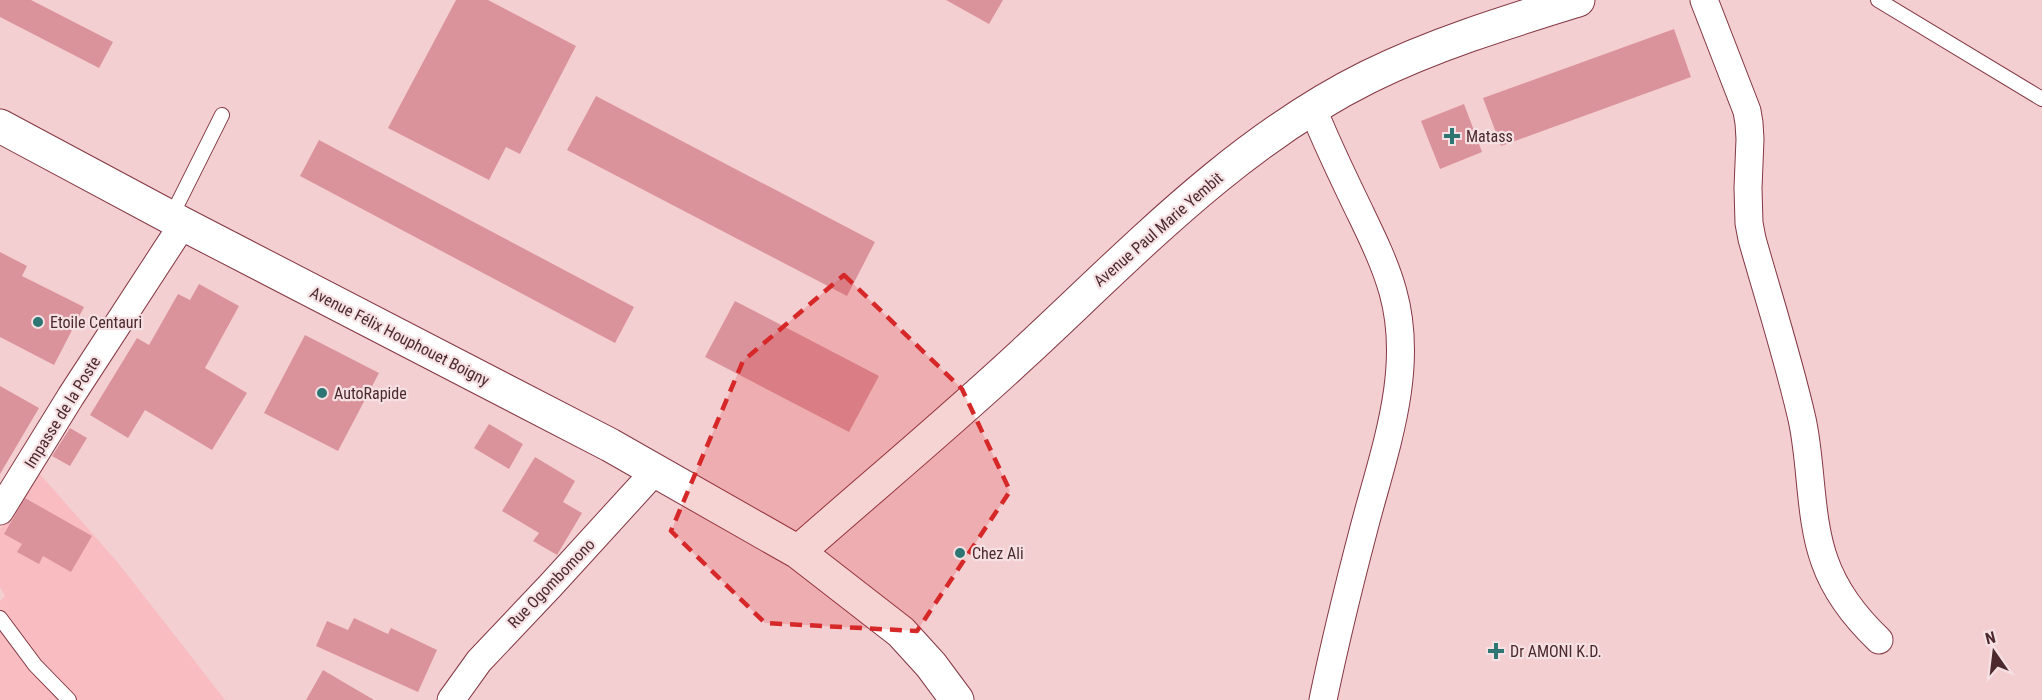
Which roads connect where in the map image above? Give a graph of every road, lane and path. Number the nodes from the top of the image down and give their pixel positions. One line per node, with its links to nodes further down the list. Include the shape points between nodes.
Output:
1 (1578, 0): 5 (main road, Avenue Paul Marie Yembit, via 1429,50 1368,77)
2 (1704, 0): 13 (street, via 1747,111 1749,223 1799,403 1824,562 1846,604)
3 (1878, 0): 4 (lane)
4 (2042, 99)
5 (1312, 109): 11 (main road, Avenue Paul Marie Yembit, via 1259,143 1152,232 1025,352); 17 (street, via 1393,292 1400,330 1401,369 1394,416)
6 (222, 115): 8 (lane)
7 (0, 126): 8 (main road, Avenue Félix Houphouet Boigny)
8 (177, 220): 9 (main road, Avenue Félix Houphouet Boigny); 10 (street, Impasse de la Poste)
9 (656, 470): 11 (main road, Avenue Félix Houphouet Boigny); 15 (street, Rue Ogombomono, via 479,661)
10 (0, 511)
11 (798, 552): 16 (main road, Avenue Félix Houphouet Boigny, via 901,632)
12 (0, 618): 14 (lane, via 35,665)
13 (1879, 640)
14 (69, 700)
15 (451, 700)
16 (957, 700)
17 (1323, 700)

